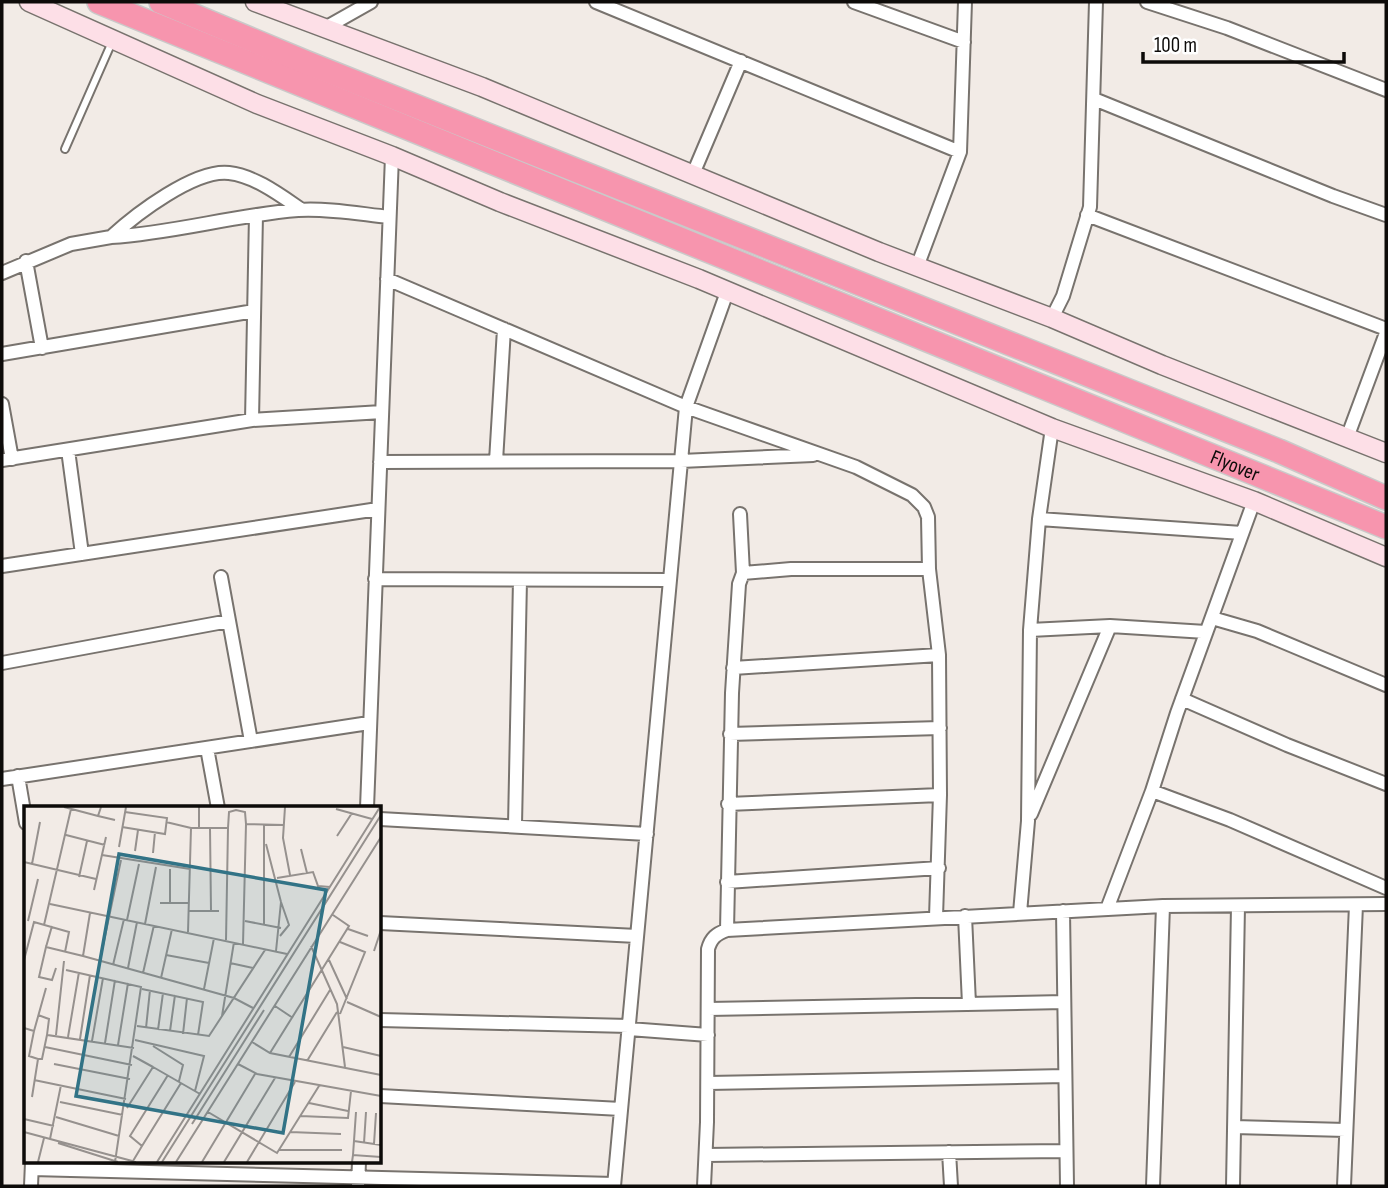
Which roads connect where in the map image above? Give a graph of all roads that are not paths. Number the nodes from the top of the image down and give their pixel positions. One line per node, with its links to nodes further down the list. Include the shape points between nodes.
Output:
1 (29, 2): 12 (main road)
2 (99, 2): 56 (highway, Flyover)
3 (161, 2): 51 (highway, Flyover)
4 (255, 2): 11 (main road)
5 (371, 2): 11 (street)
6 (596, 2): 14 (street)
7 (855, 2): 13 (street)
8 (965, 2): 13 (street)
9 (1096, 2): 16 (street)
10 (1147, 2): 15 (street)
11 (325, 28): 20 (main road)
12 (113, 40): 17 (lane); 19 (main road, via 257,104)
13 (964, 42): 18 (street)
14 (741, 61): 18 (street); 20 (street)
15 (1386, 90)
16 (1094, 99): 23 (street); 24 (street)
17 (65, 149)
18 (960, 152): 28 (street)
19 (392, 156): 25 (street); 31 (main road)
20 (693, 174): 28 (main road)
21 (302, 210): 22 (street); 25 (street); 26 (street, via 245,177 227,172 193,179)
22 (256, 215): 26 (street); 32 (street)
23 (1087, 215): 33 (street); 35 (street)
24 (1386, 215)
25 (389, 217): 30 (street)
26 (111, 237): 27 (street, via 71,244)
27 (26, 261): 29 (street); 36 (street)
28 (917, 267): 33 (main road)
29 (2, 272)
30 (387, 279): 34 (street); 40 (street)
31 (727, 292): 39 (street); 42 (main road)
32 (254, 311): 36 (street); 41 (street)
33 (1052, 318): 43 (main road)
34 (505, 329): 39 (street); 48 (street)
35 (1386, 331): 43 (street)
36 (42, 348): 37 (street)
37 (2, 354)
38 (2, 404): 47 (street)
39 (686, 407): 46 (street); 49 (street)
40 (382, 412): 41 (street); 50 (street)
41 (251, 420): 44 (street)
42 (1052, 428): 52 (main road); 55 (street)
43 (1347, 438): 45 (main road)
44 (68, 450): 47 (street); 58 (street)
45 (1386, 453)
46 (822, 455): 49 (street); 61 (street, via 912,495 924,507)
47 (7, 460)
48 (496, 461): 49 (street); 50 (street)
49 (681, 461): 66 (street)
50 (380, 462): 53 (street)
51 (1386, 498)
52 (1254, 501): 57 (street); 59 (main road)
53 (378, 509): 58 (street); 64 (street)
54 (740, 514): 62 (street)
55 (1039, 519): 57 (street); 70 (street)
56 (1386, 527)
57 (1242, 533): 67 (street)
58 (82, 554): 60 (street)
59 (1386, 557)
60 (2, 566)
61 (929, 569): 62 (street); 72 (street)
62 (743, 573): 74 (street)
63 (221, 578): 68 (street)
64 (375, 579): 65 (street); 77 (street)
65 (520, 580): 66 (street); 93 (street)
66 (670, 580): 94 (street)
67 (1212, 618): 71 (street); 75 (street, via 1257,631)
68 (229, 621): 73 (street); 80 (street)
69 (1110, 626): 70 (street); 71 (street); 92 (street)
70 (1030, 629): 92 (street)
71 (1206, 632): 76 (street)
72 (939, 655): 74 (street); 78 (street)
73 (2, 663)
74 (733, 668): 79 (street)
75 (1386, 685)
76 (1182, 699): 84 (street); 85 (street)
77 (369, 723): 80 (street); 89 (street)
78 (940, 728): 79 (street); 86 (street)
79 (730, 734): 87 (street)
80 (251, 741): 81 (street)
81 (207, 748): 82 (street); 88 (street)
82 (18, 776): 83 (street); 90 (street)
83 (2, 779)
84 (1386, 784)
85 (1152, 790): 97 (street); 102 (street)
86 (940, 795): 87 (street); 95 (street)
87 (728, 804): 96 (street)
88 (218, 806)
89 (367, 806)
90 (24, 811)
91 (382, 819): 93 (street)
92 (1028, 821): 104 (street)
93 (515, 825): 94 (street)
94 (647, 834): 109 (street)
95 (939, 868): 96 (street); 106 (street)
96 (727, 882): 108 (street)
97 (1386, 888)
98 (1386, 904): 99 (street)
99 (1356, 905): 101 (street); 121 (street)
100 (1163, 906): 101 (street); 102 (street); 133 (street)
101 (1238, 906): 120 (street)
102 (1108, 909): 103 (street)
103 (1063, 911): 104 (street); 110 (street)
104 (1020, 912): 105 (street)
105 (965, 916): 106 (street); 111 (street)
106 (936, 918): 108 (street)
107 (382, 923): 109 (street)
108 (727, 930): 112 (street, via 718,933 708,949)
109 (637, 936): 114 (street)
110 (1064, 1002): 111 (street); 116 (street)
111 (970, 1004): 112 (street)
112 (708, 1009): 115 (street)
113 (382, 1020): 114 (street)
114 (629, 1027): 115 (street); 119 (street)
115 (708, 1035): 117 (street)
116 (1065, 1076): 117 (street); 122 (street)
117 (708, 1083): 124 (street)
118 (382, 1096): 119 (street)
119 (621, 1109): 128 (street)
120 (1234, 1127): 121 (street); 134 (street)
121 (1346, 1130): 135 (street)
122 (1066, 1151): 123 (street); 132 (street)
123 (949, 1152): 124 (street); 131 (street)
124 (706, 1155): 130 (street)
125 (359, 1164): 127 (street)
126 (32, 1165): 127 (street); 129 (street)
127 (358, 1182): 128 (street)
128 (614, 1185)
129 (31, 1186)
130 (704, 1186)
131 (951, 1186)
132 (1067, 1186)
133 (1153, 1186)
134 (1233, 1186)
135 (1343, 1186)

